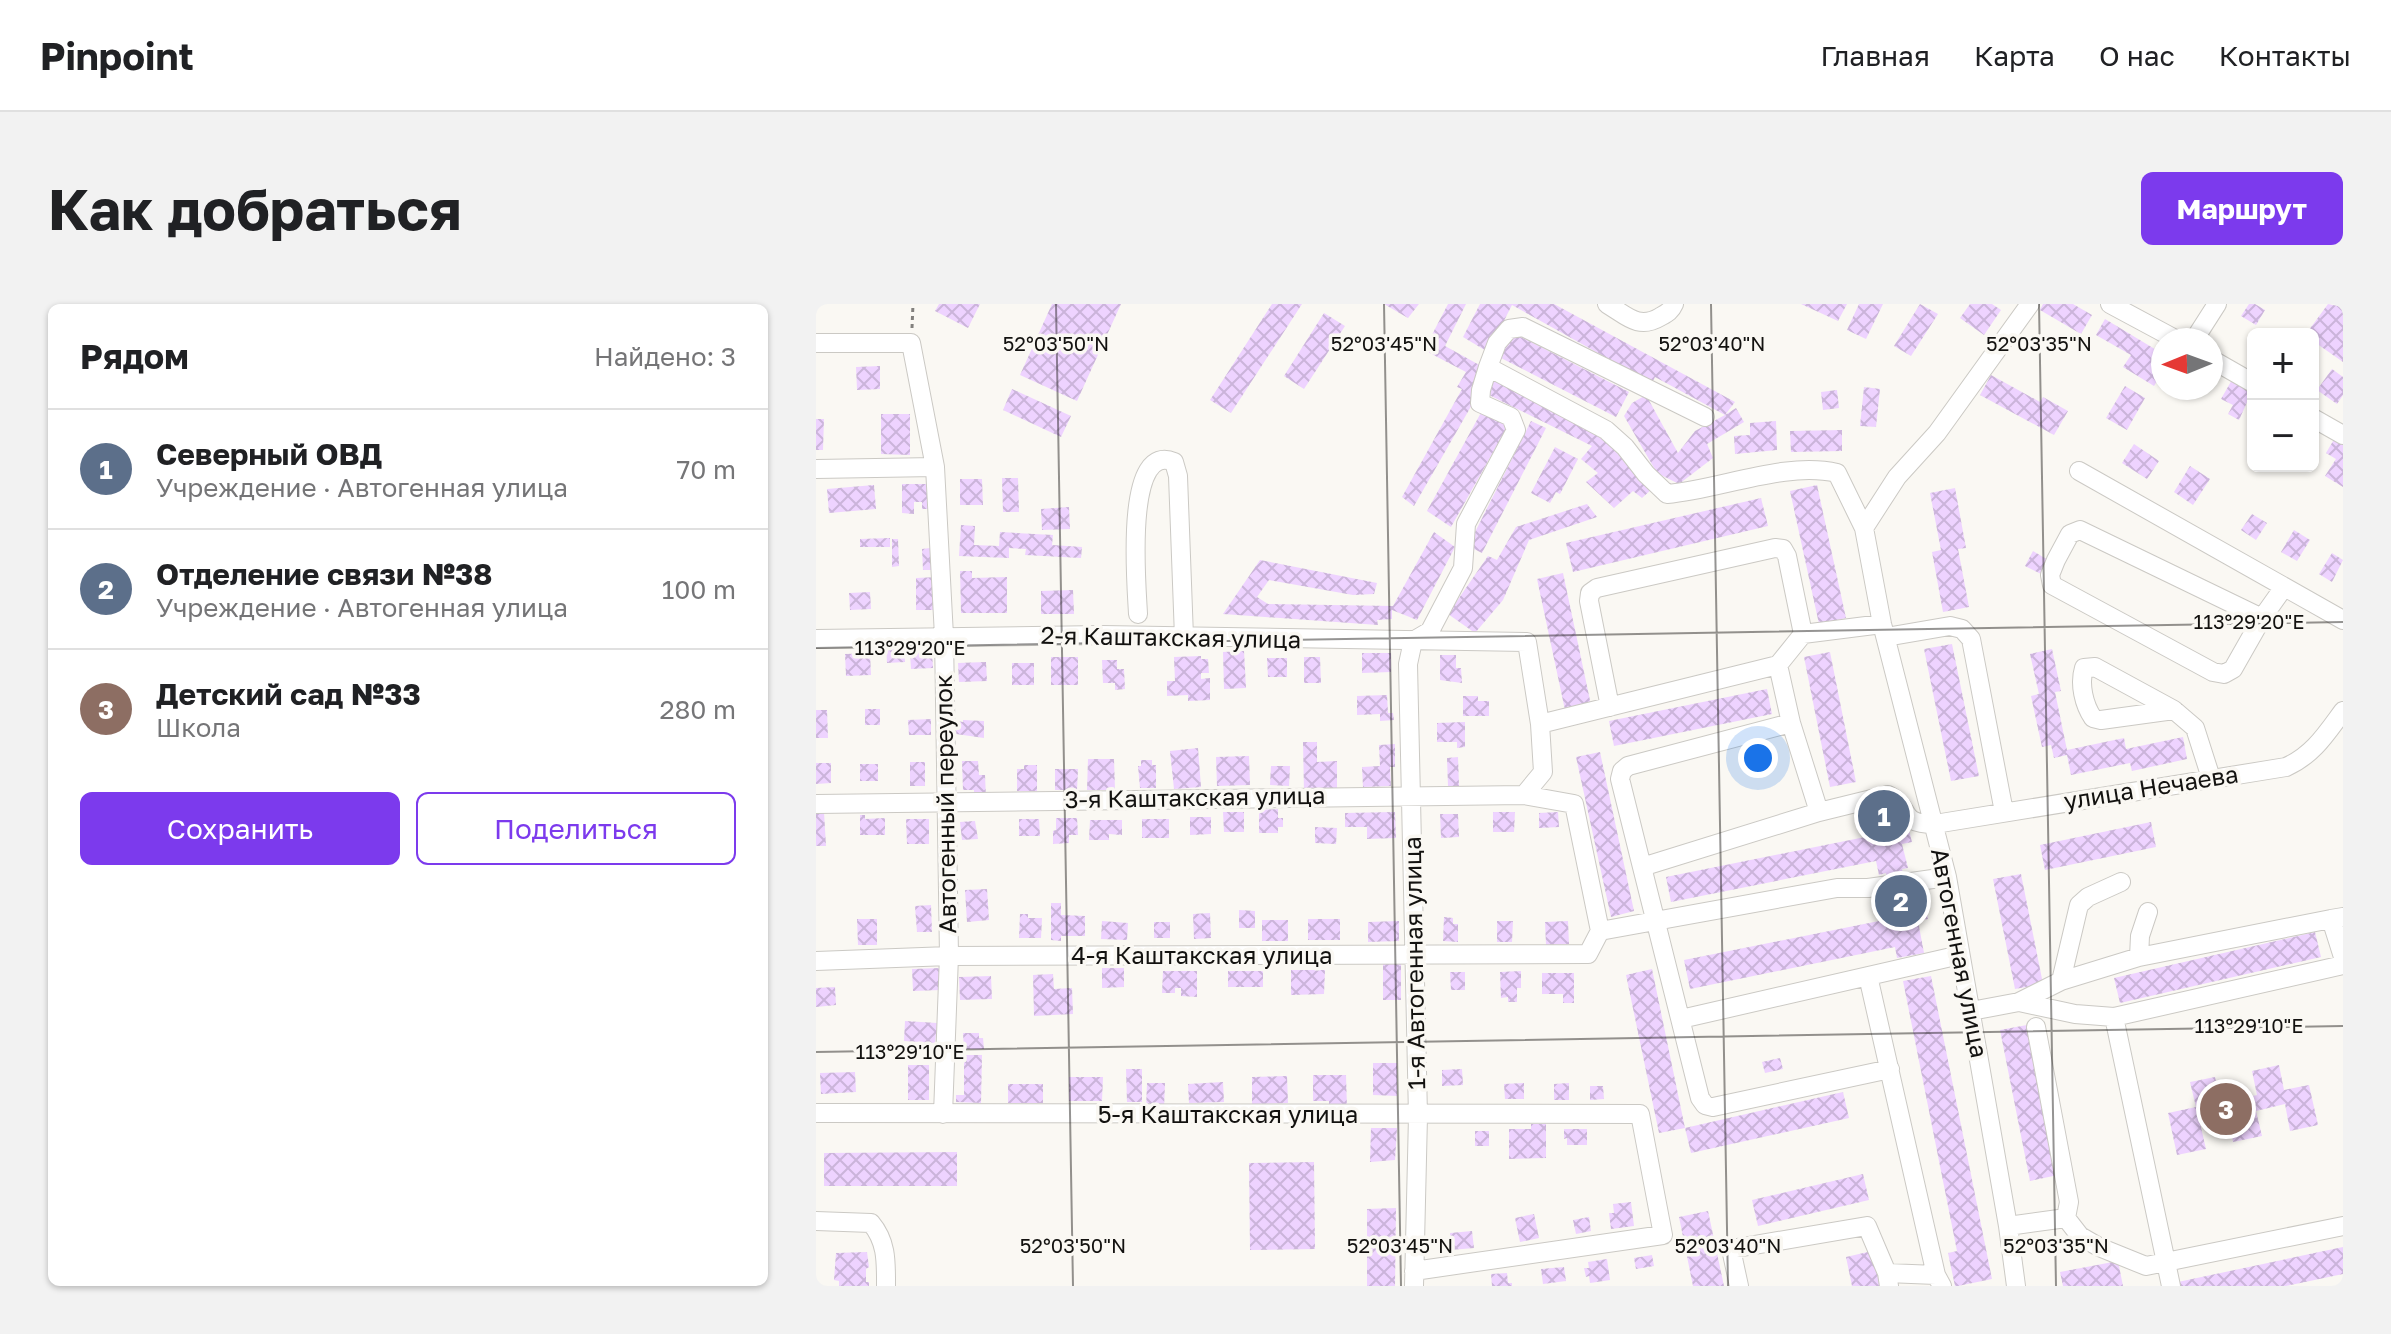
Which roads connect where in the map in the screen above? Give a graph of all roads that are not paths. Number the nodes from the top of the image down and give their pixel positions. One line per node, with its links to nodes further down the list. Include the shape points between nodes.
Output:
1 (1607, 304): 2 (street, via 1649,324)
2 (1674, 304)
3 (2030, 304): 18 (street)
4 (2110, 304): 6 (street)
5 (2217, 304): 7 (street)
6 (2155, 328)
7 (2202, 328)
8 (816, 343): 15 (street, Автогенный переулок, via 911,343)
9 (2223, 366): 11 (street)
10 (1488, 367): 12 (street, via 1509,329 1523,327); 18 (street, Автогенная улица, via 1606,430 1667,494 1817,468 1837,473); 28 (street, via 1480,403 1511,417 1516,430 1466,524 1463,568 1430,631)
11 (2247, 380)
12 (1705, 417)
13 (2319, 421): 14 (street)
14 (2343, 435)
15 (935, 467): 16 (street); 25 (street, Автогенный переулок)
16 (816, 469)
17 (2079, 471): 19 (street)
18 (1864, 528): 23 (street, Автогенная улица)
19 (2284, 587): 21 (street); 22 (street)
20 (1138, 614): 26 (street, via 1138,494 1151,467 1167,459 1174,462 1178,476)
21 (2262, 618): 21 (street, via 2233,669 2213,672 2052,585 2050,575 2070,534 2080,530)
22 (2343, 620)
23 (1884, 631): 24 (street); 41 (street, via 1950,626 1971,639); 42 (street, Автогенная улица)
24 (1803, 634): 29 (street); 30 (street, via 1783,549 1597,588 1589,601)
25 (944, 636): 26 (street, 2-я Каштакская улица); 27 (street, 2-я Каштакская улица); 38 (street, Автогенный переулок)
26 (1184, 637): 28 (street, 2-я Каштакская улица)
27 (816, 639)
28 (1413, 641): 34 (street, 2-я Каштакская улица, via 1527,642); 37 (street, 1-я Автогенная улица, via 1408,664)
29 (1778, 665): 30 (street); 33 (street)
30 (1610, 707): 34 (street)
31 (2174, 710): 31 (street, via 2093,718 2080,679 2084,668 2095,667); 35 (street, via 2195,728)
32 (2343, 711): 35 (street, улица Нечаева, via 2304,759 2286,767)
33 (1791, 723): 40 (street); 43 (street, via 1622,771)
34 (1540, 724): 36 (street, via 1543,772)
35 (2211, 778): 41 (street, улица Нечаева)
36 (1524, 795): 37 (street, 3-я Каштакская улица); 49 (street, 3-я Каштакская улица, via 1574,804)
37 (1412, 796): 38 (street, 3-я Каштакская улица); 52 (street, 1-я Автогенная улица)
38 (946, 802): 39 (street, 3-я Каштакская улица); 51 (street, Автогенный переулок)
39 (816, 804)
40 (1819, 812): 42 (street, via 1888,795 1916,824); 43 (street)
41 (2004, 812): 42 (street, улица Нечаева)
42 (1935, 824): 44 (street, Автогенная улица)
43 (1642, 867): 48 (street)
44 (1947, 877): 48 (street, via 1837,888); 50 (street, Автогенная улица)
45 (2121, 882): 58 (street, via 2079,905)
46 (2148, 912): 53 (street)
47 (2337, 918): 53 (street); 54 (street)
48 (1655, 921): 49 (street); 62 (street)
49 (1600, 931): 52 (street, 4-я Каштакская улица, via 1588,954)
50 (1960, 955): 57 (street); 60 (street, Автогенная улица)
51 (949, 956): 52 (street, 4-я Каштакская улица); 55 (street, 4-я Каштакская улица); 66 (street, Автогенный переулок)
52 (1414, 956): 67 (street, 1-я Автогенная улица)
53 (2139, 957): 58 (street)
54 (2343, 957)
55 (816, 961)
56 (2343, 965): 61 (street)
57 (1868, 976): 62 (street); 64 (street)
58 (2061, 981): 59 (street)
59 (2019, 1002): 60 (street); 61 (street)
60 (1971, 1011): 70 (street, Автогенная улица)
61 (2114, 1017): 72 (street)
62 (1681, 1019): 64 (street, via 1700,1098 1709,1106)
63 (2036, 1027): 68 (street, via 2069,1202)
64 (1890, 1069): 75 (street)
65 (816, 1113): 66 (street, 5-я Каштакская улица)
66 (943, 1114): 67 (street, 5-я Каштакская улица)
67 (1418, 1116): 73 (street, 1-я Автогенная улица); 73 (street, 5-я Каштакская улица, via 1640,1114 1663,1235)
68 (2066, 1218): 70 (street); 72 (street, via 2080,1236 2099,1247 2146,1266)
69 (816, 1221): 76 (street, via 871,1223 881,1235)
70 (2008, 1226): 78 (street, Автогенная улица)
71 (2343, 1226): 72 (street)
72 (2166, 1262): 79 (street)
73 (1414, 1278)
74 (1888, 1279): 75 (street); 77 (street, via 1867,1226 1731,1249)
75 (1939, 1280)
76 (886, 1286)
77 (1739, 1286)
78 (2016, 1286)
79 (2171, 1286)

